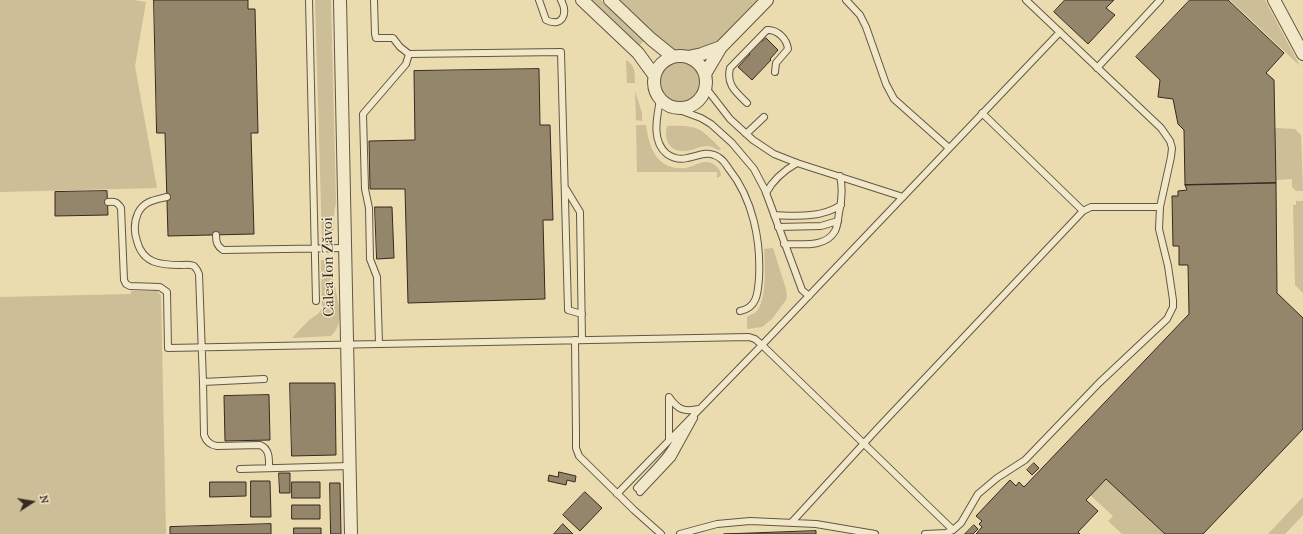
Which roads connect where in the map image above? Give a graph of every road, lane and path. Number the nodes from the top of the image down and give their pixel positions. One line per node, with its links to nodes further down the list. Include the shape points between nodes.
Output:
1 (309, 0): 47 (lane)
2 (340, 0): 46 (street, Calea Ion Zăvoi)
3 (374, 0): 15 (lane, via 376,38 393,38)
4 (539, 0): 5 (lane, via 546,20 554,22 560,21 565,14)
5 (561, 0)
6 (582, 0): 22 (street, via 638,53)
7 (610, 0): 17 (street)
8 (767, 0): 14 (street)
9 (846, 0): 30 (lane, via 860,15 866,27 890,92 900,105)
10 (1026, 0): 13 (lane)
11 (1160, 0): 19 (lane)
12 (1274, 0): 16 (street)
13 (1060, 32): 19 (lane); 27 (lane)
14 (721, 47): 18 (street); 21 (street)
15 (409, 54): 33 (lane, via 561,52); 55 (lane, via 406,64 363,114 365,189 369,208 370,259 377,277)
16 (1303, 54)
17 (672, 56): 18 (street); 22 (street, via 660,64)
18 (688, 57): 21 (street, via 701,66)
19 (1097, 68): 39 (lane, via 1161,128 1170,141 1172,157)
20 (775, 72): 25 (lane, via 776,63 788,49 788,45 776,31 767,30 730,68 730,85)
21 (705, 74): 23 (street)
22 (654, 75): 24 (street, via 654,89)
23 (706, 88): 26 (street, via 695,104); 29 (lane, via 721,109)
24 (660, 100): 26 (street); 50 (lane, via 656,129 664,151 680,159 708,153 719,157 740,183 745,195 754,223 759,270 757,295 753,305 747,310)
25 (746, 103)
26 (674, 108): 34 (lane, via 707,121 718,129 754,169)
27 (982, 113): 30 (lane); 40 (lane)
28 (764, 117): 29 (lane)
29 (746, 134): 31 (lane, via 774,154)
30 (949, 148): 36 (lane)
31 (797, 163): 32 (lane); 34 (lane, via 774,180)
32 (840, 176): 36 (lane); 38 (lane)
33 (565, 188): 51 (lane, via 580,212); 51 (lane, via 568,310)
34 (766, 193): 41 (lane)
35 (167, 197): 57 (lane, via 150,201 141,208 135,226 137,241 143,255 149,260 164,265 190,265 197,270 200,278)
36 (903, 197): 48 (lane)
37 (108, 202): 57 (lane, via 114,202 121,208 126,284 160,287 167,292 168,348)
38 (841, 206): 41 (lane, via 820,214); 42 (lane)
39 (1160, 207): 40 (lane, via 1091,207); 69 (lane, via 1159,229 1173,300 1173,307 1167,319 1099,383 1025,460 978,494 961,523)
40 (1083, 211): 63 (lane)
41 (774, 215): 43 (lane)
42 (838, 221): 43 (lane, via 821,226); 45 (lane, via 836,229 824,240)
43 (778, 227): 45 (lane)
44 (216, 235): 47 (lane, via 216,243 223,250)
45 (784, 244): 48 (lane, via 802,290)
46 (345, 248): 47 (lane); 54 (street, Calea Ion Zăvoi)
47 (315, 249): 49 (lane)
48 (809, 296): 56 (lane)
49 (316, 301)
50 (740, 311)
51 (582, 314): 53 (lane)
52 (575, 340): 53 (lane); 55 (lane); 67 (lane, via 577,452 582,460)
53 (582, 340): 56 (lane, via 749,337)
54 (347, 344): 55 (lane); 57 (lane); 64 (street, Calea Ion Zăvoi)
55 (379, 344)
56 (762, 345): 60 (lane); 63 (lane)
57 (201, 347): 59 (lane)
58 (264, 379): 59 (lane)
59 (203, 382): 65 (lane, via 204,435 207,441 213,446 263,446 268,455)
60 (699, 410): 61 (lane); 61 (lane, via 672,458 638,490 674,447); 62 (lane, via 684,410 675,406 669,397)
61 (682, 427): 62 (lane)
62 (669, 440): 67 (lane)
63 (864, 444): 68 (lane); 69 (lane)
64 (350, 466): 65 (lane); 70 (street, Calea Ion Zăvoi)
65 (269, 468): 66 (lane)
66 (240, 469)
67 (618, 494): 71 (lane)
68 (792, 522): 72 (lane, via 734,522); 73 (lane)
69 (953, 530): 74 (lane)
70 (351, 534)
71 (661, 534)
72 (680, 534)
73 (875, 534)
74 (925, 534)

